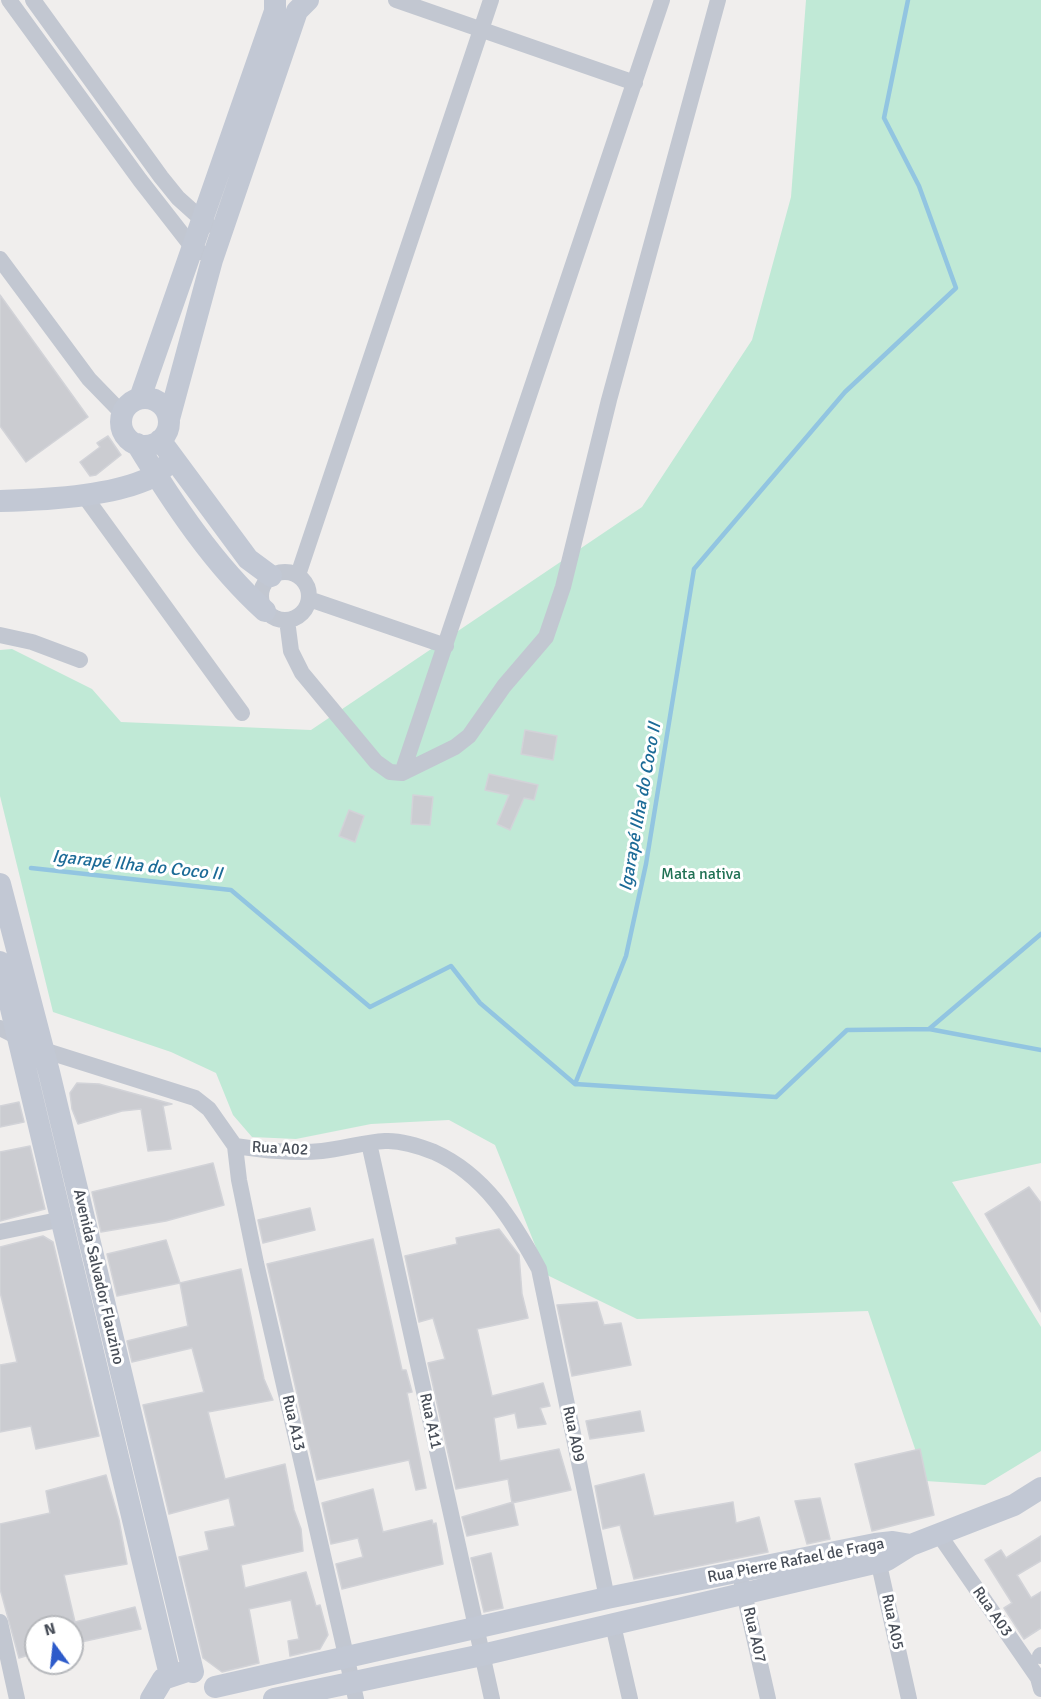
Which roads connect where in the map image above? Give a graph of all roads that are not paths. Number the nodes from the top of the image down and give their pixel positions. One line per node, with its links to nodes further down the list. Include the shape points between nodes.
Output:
1 (9, 0): 13 (street)
2 (33, 0): 11 (street, via 161,177)
3 (275, 0): 11 (street, via 275,11)
4 (308, 0): 12 (street, via 297,11)
5 (396, 0): 9 (street)
6 (491, 0): 9 (street)
7 (663, 0): 10 (street)
8 (718, 0): 34 (street, via 609,400 563,587 546,637 504,686 469,736)
9 (481, 29): 10 (street); 25 (street)
10 (635, 83): 31 (street)
11 (201, 221): 12 (street); 13 (street)
12 (222, 234): 15 (street)
13 (193, 248): 15 (street); 16 (street)
14 (0, 259): 17 (street, via 89,379)
15 (212, 260): 18 (street)
16 (140, 398): 17 (street); 18 (street, via 162,404)
17 (122, 413): 20 (street, via 123,432)
18 (169, 419): 19 (street)
19 (160, 440): 20 (street, via 148,446); 21 (street)
20 (137, 444): 22 (street)
21 (173, 459): 22 (street); 26 (street, via 248,559)
22 (156, 475): 23 (street, via 143,482); 28 (street, via 233,580)
23 (83, 494): 24 (street); 33 (street)
24 (0, 501)
25 (298, 575): 26 (street, via 285,572); 27 (street, via 307,586)
26 (271, 576): 28 (street, via 260,596)
27 (309, 599): 29 (street, via 302,613); 31 (street)
28 (265, 611): 29 (street, via 271,617)
29 (287, 620): 34 (street, via 291,651 302,673 376,762 390,772)
30 (0, 635): 32 (street)
31 (446, 646): 34 (street)
32 (80, 660)
33 (242, 713)
34 (402, 773)
35 (0, 884): 38 (street, Avenida Salvador Flauzino)
36 (0, 962): 37 (street, Avenida Salvador Flauzino)
37 (10, 1032): 38 (street, Rua A02); 41 (street, Avenida Salvador Flauzino)
38 (43, 1050): 40 (street, Rua A02, via 195,1098 209,1109); 54 (street, Avenida Salvador Flauzino)
39 (369, 1143): 40 (street, Rua A02, via 320,1151); 43 (street, Rua A02, via 399,1141 421,1147 467,1171 517,1228); 51 (street, Rua A11)
40 (235, 1146): 53 (street, Rua A13, via 249,1228)
41 (63, 1219): 42 (street); 55 (street, Avenida Salvador Flauzino)
42 (0, 1232)
43 (539, 1269): 48 (street, Rua A09)
44 (1041, 1488): 45 (street, via 1014,1505)
45 (940, 1536): 46 (street, Rua Pierre Rafael de Fraga, via 911,1545 893,1542); 56 (street, Rua A03, via 1038,1678)
46 (877, 1553): 47 (street, Rua Pierre Rafael de Fraga); 65 (street, Rua A05)
47 (742, 1582): 48 (street, Rua Pierre Rafael de Fraga); 50 (street, Rua Pierre Rafael de Fraga); 64 (street, Rua A07)
48 (607, 1598): 51 (street, Rua Pierre Rafael de Fraga)
49 (0, 1622): 59 (street)
50 (613, 1625): 52 (street, Rua Pierre Rafael de Fraga); 63 (street)
51 (476, 1628): 52 (street, Rua A11); 53 (street, Rua Pierre Rafael de Fraga)
52 (482, 1655): 57 (street, Rua Pierre Rafael de Fraga); 62 (street, Rua A11)
53 (346, 1657): 57 (street, Rua A13); 58 (street, Rua Pierre Rafael de Fraga)
54 (193, 1671): 55 (street); 58 (street, via 206,1677)
55 (170, 1675): 60 (street)
56 (1041, 1689)
57 (354, 1691): 61 (street, Rua Pierre Rafael de Fraga)
58 (218, 1693)
59 (17, 1699)
60 (150, 1699)
61 (274, 1699)
62 (492, 1699)
63 (630, 1699)
64 (768, 1699)
65 (909, 1699)

